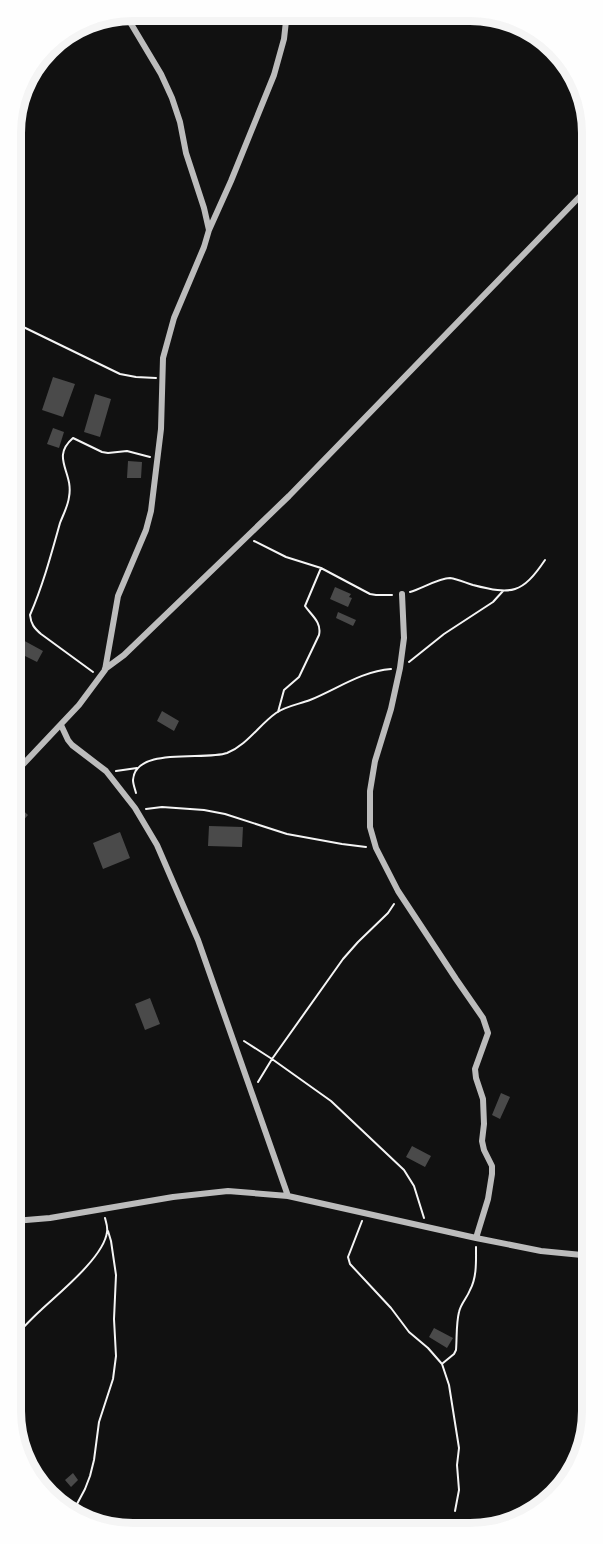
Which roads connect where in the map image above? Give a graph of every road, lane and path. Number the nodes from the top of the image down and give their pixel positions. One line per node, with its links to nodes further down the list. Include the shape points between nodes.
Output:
1 (129, 21): 4 (street, via 172,98)
2 (286, 21): 4 (street, via 274,75)
3 (582, 194): 8 (street)
4 (209, 230): 6 (street, via 168,338)
5 (21, 326): 6 (path, via 120,374)
6 (161, 378): 7 (street)
7 (157, 459): 14 (street, via 151,511 118,596); 15 (path, via 127,451 102,452 73,438 63,449 69,497 30,615 31,623 40,634)
8 (247, 536): 10 (path, via 280,555); 14 (street)
9 (544, 560): 11 (path, via 524,585)
10 (321, 568): 12 (path, via 370,594); 16 (path, via 305,606 317,621 319,635 299,677 284,690)
11 (504, 591): 12 (path, via 448,578); 13 (path)
12 (402, 594): 13 (street, via 404,638)
13 (400, 668): 16 (path, via 374,671); 22 (street, via 370,791 370,827)
14 (105, 670): 15 (street)
15 (100, 677): 17 (street)
16 (278, 712): 19 (path, via 229,752 217,756 156,758)
17 (61, 725): 18 (street); 20 (street, via 72,745)
18 (21, 767)
19 (137, 768): 20 (path); 21 (path, via 133,779)
20 (106, 771): 21 (street)
21 (136, 810): 22 (path, via 204,810 287,834); 24 (street, via 176,887)
22 (376, 848): 23 (street)
23 (398, 891): 25 (path, via 393,907 343,959); 33 (street, via 483,1018 488,1034 475,1069 483,1099 482,1141 492,1166 488,1199)
24 (231, 1034): 25 (path); 26 (street)
25 (272, 1059): 26 (path); 31 (path, via 331,1101 404,1170 414,1186)
26 (252, 1092): 27 (street)
27 (288, 1196): 28 (street, via 228,1191); 29 (street)
28 (103, 1209): 30 (street); 32 (path)
29 (365, 1212): 31 (street); 36 (path, via 348,1257 350,1264 392,1308 408,1332)
30 (21, 1220)
31 (426, 1227): 33 (street)
32 (108, 1231): 35 (path, via 87,1266); 37 (path, via 116,1275 116,1356 90,1476)
33 (476, 1238): 34 (street); 36 (path, via 476,1269 471,1290 459,1310 456,1350)
34 (582, 1255)
35 (21, 1330)
36 (442, 1364): 38 (path, via 459,1448)
37 (75, 1507)
38 (455, 1510)

